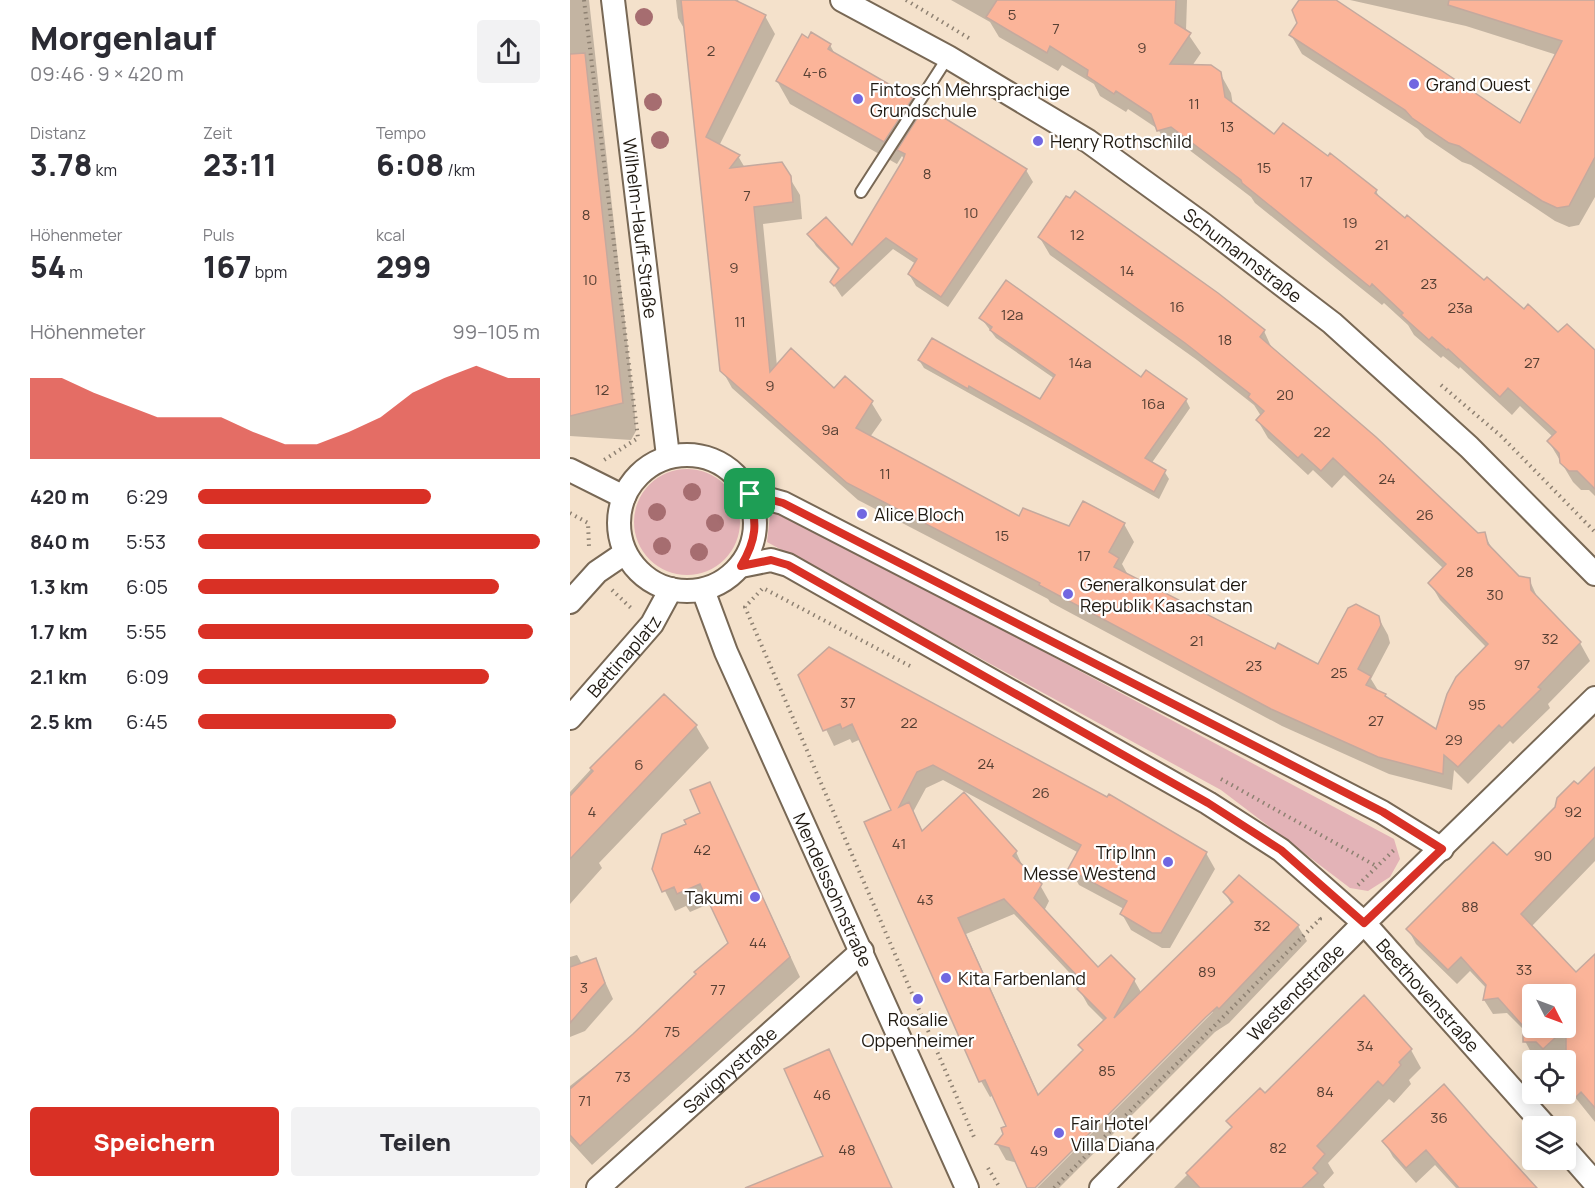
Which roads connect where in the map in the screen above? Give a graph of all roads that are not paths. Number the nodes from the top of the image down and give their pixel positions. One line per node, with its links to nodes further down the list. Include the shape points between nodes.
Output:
1 (613, 0): 5 (street, Wilhelm-Hauff-Straße)
2 (842, 0): 3 (street, Schumannstraße)
3 (948, 57): 4 (lane); 11 (street, Schumannstraße, via 1088,141 1332,323 1469,447)
4 (861, 192)
5 (668, 456): 7 (street, via 698,455 719,462 737,475); 8 (street, via 635,478)
6 (570, 470): 8 (street)
7 (750, 494): 10 (street, via 755,535); 17 (street, via 783,503 1383,812)
8 (624, 497): 9 (street, via 619,516)
9 (625, 553): 12 (street, via 644,576); 14 (street, via 597,572)
10 (741, 566): 13 (street, via 724,581); 18 (street, Beethovenstraße, via 771,560 788,565 1198,798 1281,850)
11 (1595, 574)
12 (671, 590): 13 (street); 16 (street, Bettinaplatz, via 652,624)
13 (703, 590): 19 (street, Mendelssohnstraße, via 726,652)
14 (570, 602)
15 (1595, 698): 17 (street, Westendstraße)
16 (570, 718)
17 (1442, 849): 18 (street, Westendstraße)
18 (1364, 923): 20 (street, Beethovenstraße); 25 (street, Westendstraße)
19 (862, 951): 23 (street, Savignystraße); 24 (street, Mendelssohnstraße)
20 (1536, 1116)
21 (1576, 1161): 22 (street)
22 (1595, 1183)
23 (598, 1188)
24 (967, 1188)
25 (1101, 1188)

